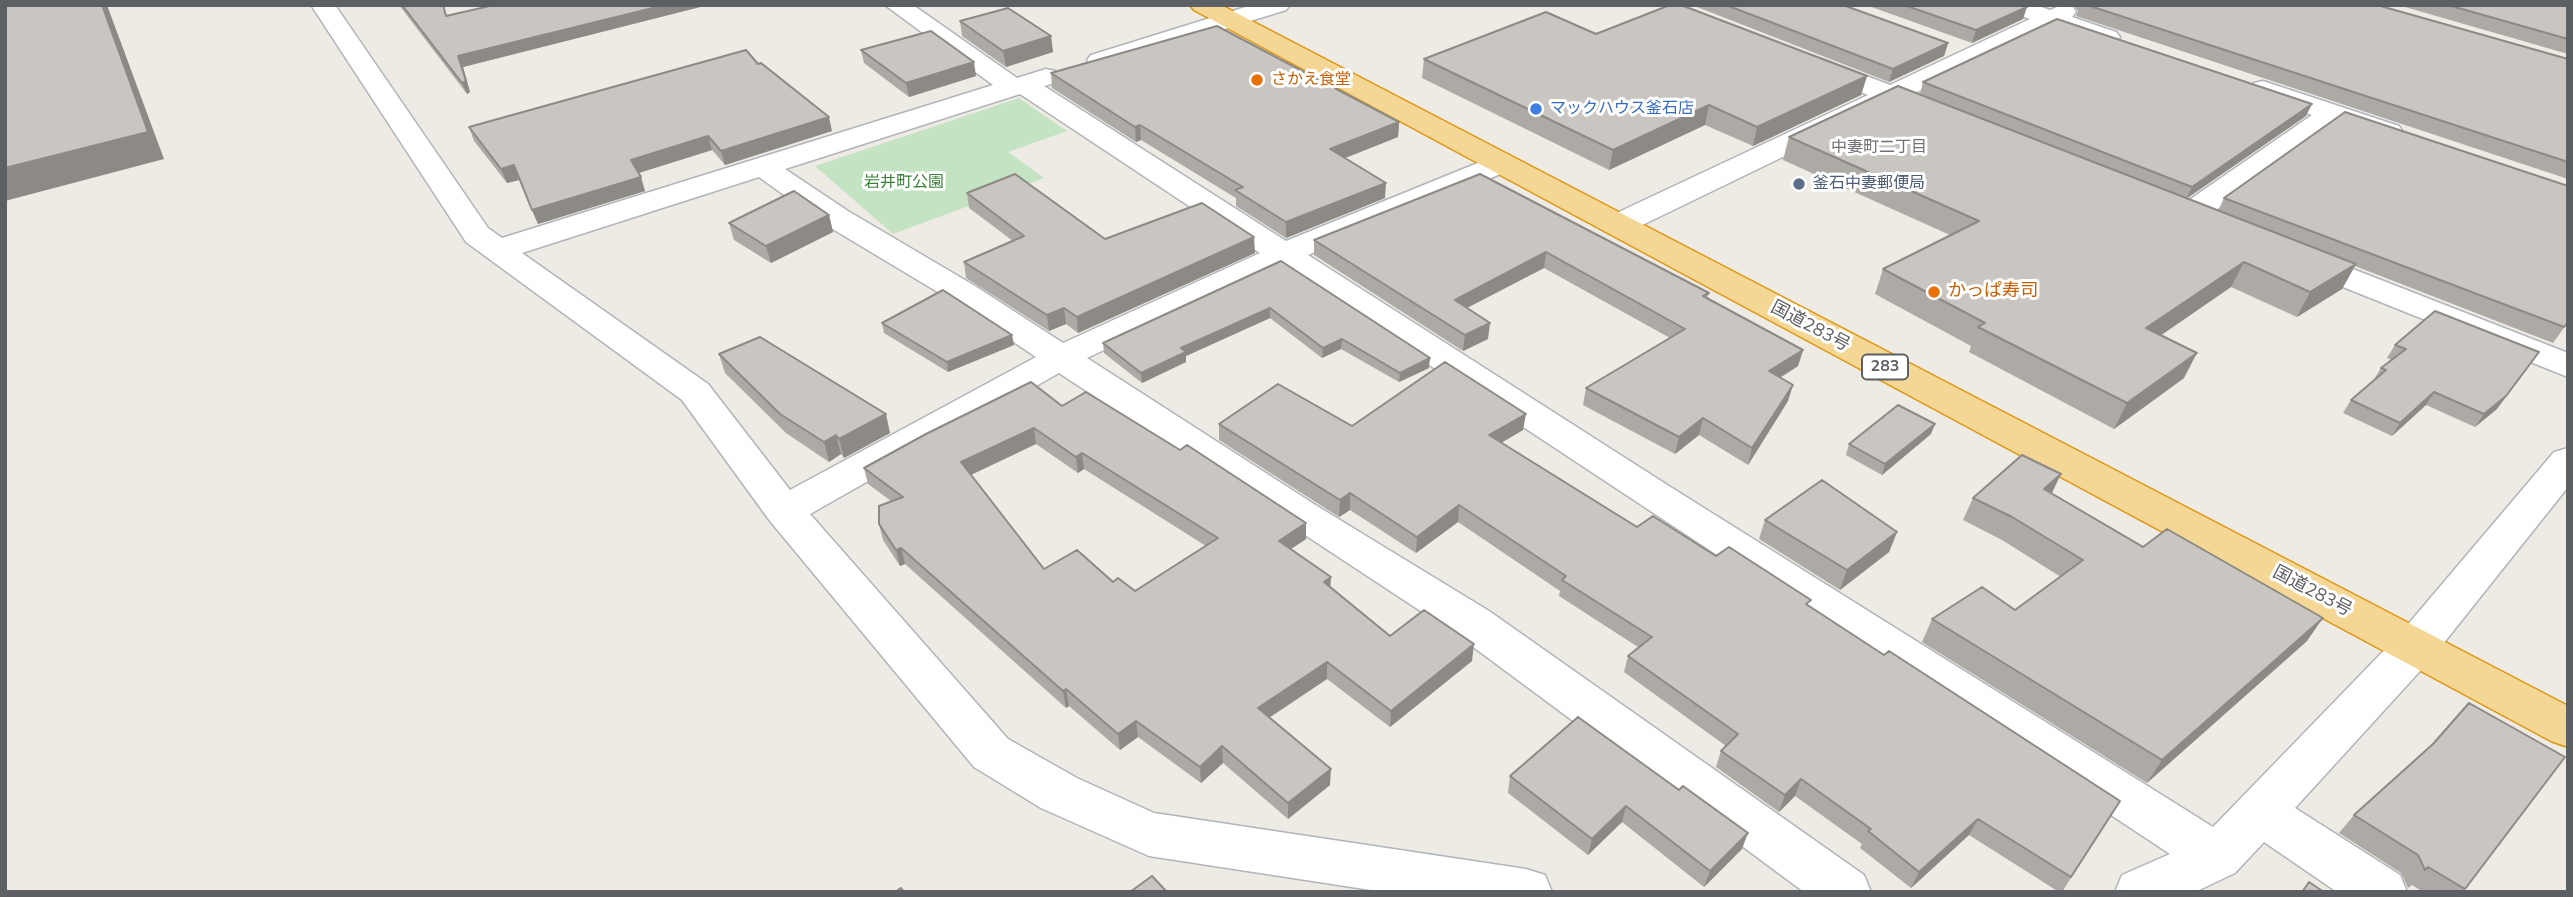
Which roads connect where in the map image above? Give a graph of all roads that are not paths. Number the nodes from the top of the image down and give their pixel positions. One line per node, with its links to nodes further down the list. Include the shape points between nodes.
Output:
1 (323, 5): 20 (street, via 477,235)
2 (897, 5): 11 (street)
3 (1278, 5): 6 (street)
4 (2012, 5): 7 (street)
5 (2078, 5): 7 (street)
6 (1216, 13): 11 (street); 16 (highway, 国道283号 / 283)
7 (2052, 18): 8 (street); 12 (street, via 1960,51)
8 (2129, 44)
9 (1788, 55): 12 (street)
10 (2244, 83): 13 (street)
11 (1018, 85): 17 (street); 22 (street)
12 (1891, 94): 14 (street); 19 (street)
13 (2333, 113): 15 (street); 18 (street)
14 (1956, 121)
15 (2411, 139)
16 (1500, 164): 19 (highway, 国道283号 / 283); 22 (street)
17 (761, 166): 20 (street); 23 (street)
18 (2190, 214)
19 (1617, 225): 27 (highway, 国道283号 / 283)
20 (498, 250): 26 (street, via 695,392)
21 (2278, 250): 24 (street)
22 (1283, 254): 23 (street); 30 (street)
23 (1061, 357): 26 (street); 32 (street, via 1473,623)
24 (2568, 366)
25 (2567, 462): 27 (street)
26 (784, 511): 31 (street, via 991,753 1059,793 1149,834)
27 (2415, 647): 28 (highway, 国道283号 / 283); 29 (street)
28 (2568, 728)
29 (2260, 813): 30 (street); 34 (street)
30 (2217, 857): 33 (street)
31 (1526, 892)
32 (1845, 892)
33 (2141, 892)
34 (2381, 892)

